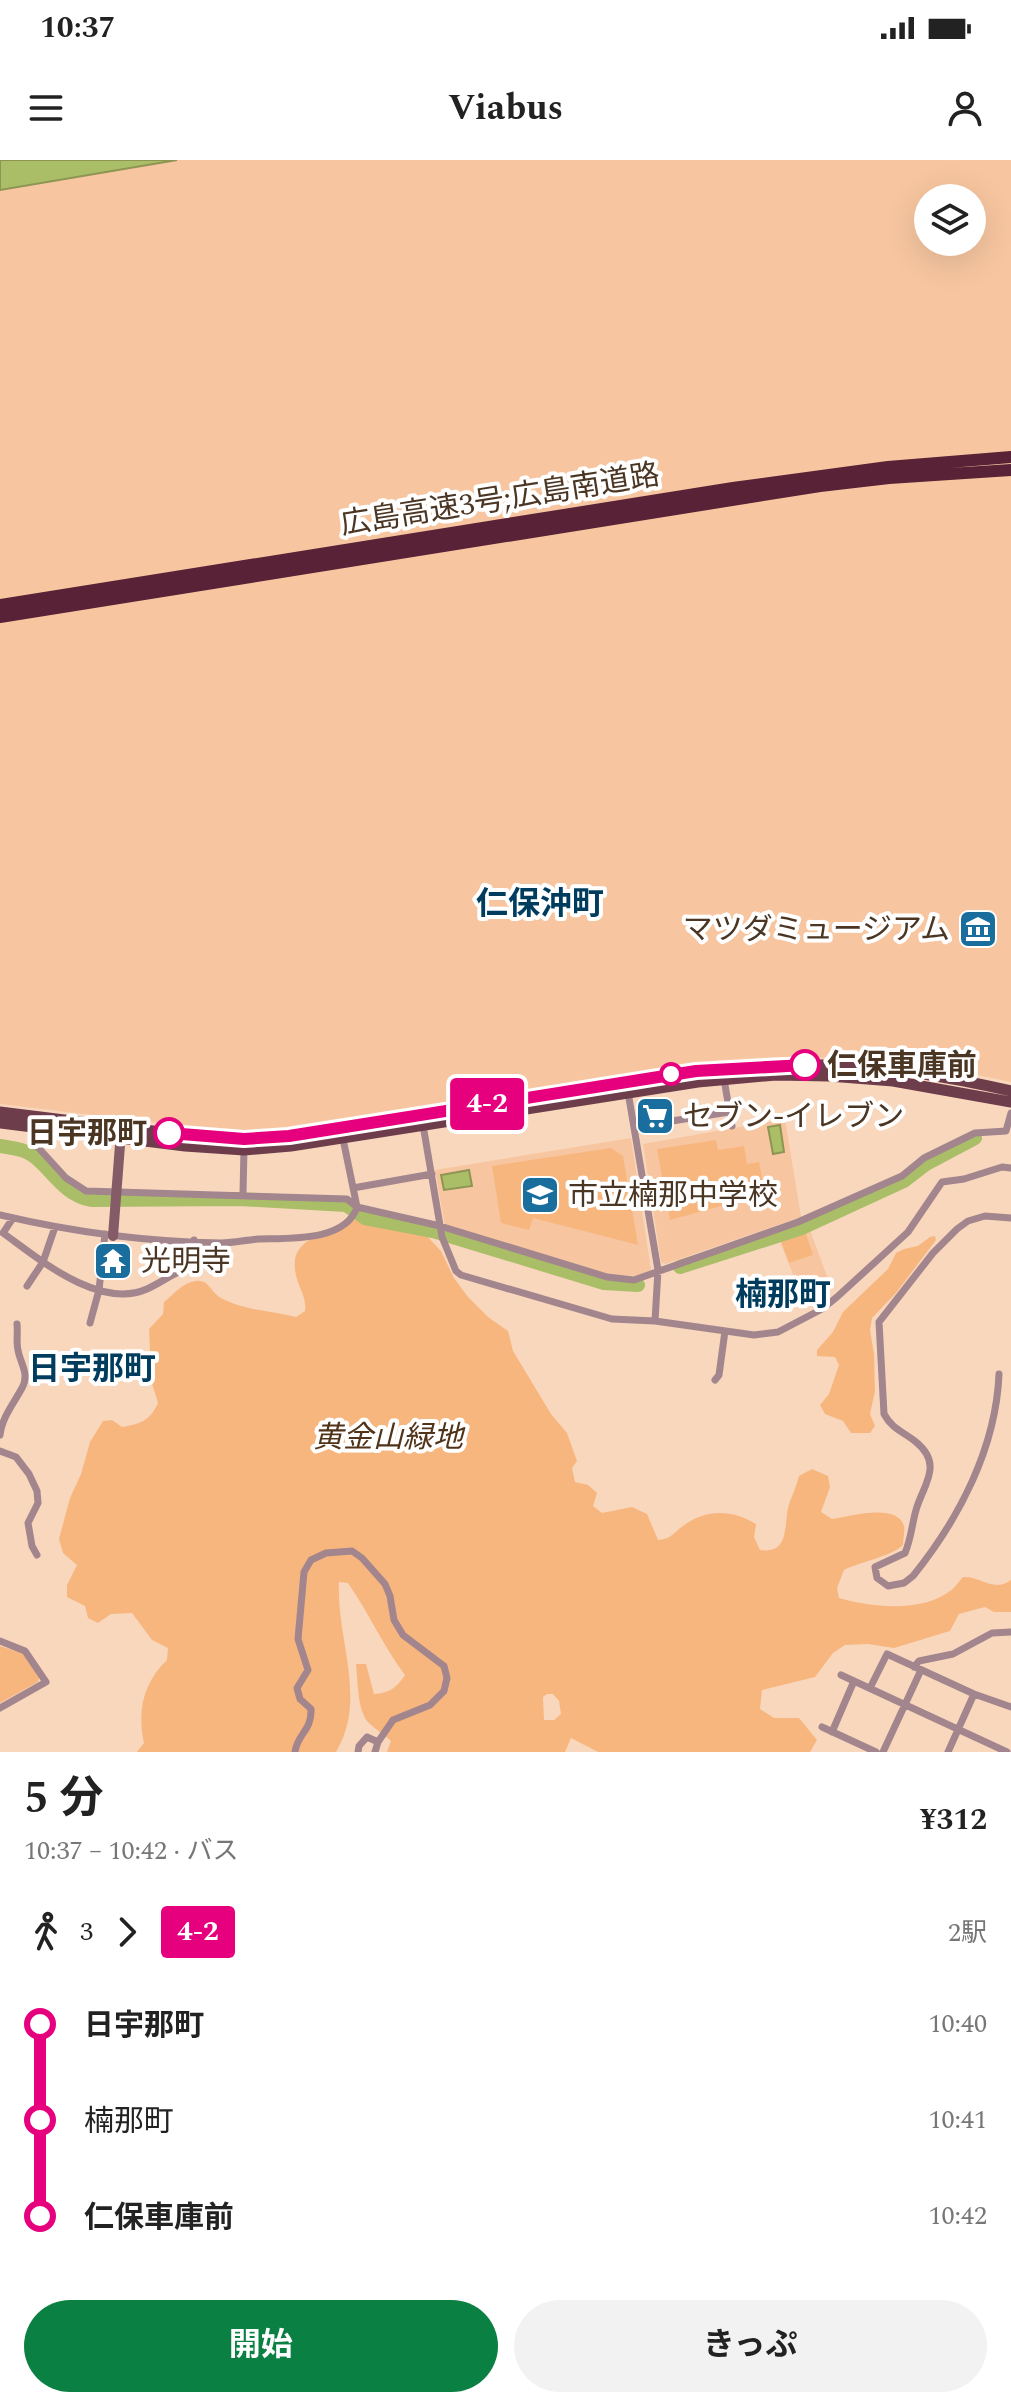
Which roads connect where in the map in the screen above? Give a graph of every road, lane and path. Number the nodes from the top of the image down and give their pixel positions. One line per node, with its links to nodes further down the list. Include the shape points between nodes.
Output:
1 (1011, 457): 3 (highway, 広島高速3号;広島南道路, via 776,481)
2 (1011, 470): 4 (highway, 広島高速3号;広島南道路, via 820,486)
3 (0, 603)
4 (0, 617)
5 (884, 1075): 6 (main road); 7 (main road, via 828,1065 770,1065 696,1071); 8 (main road, via 960,1080); 9 (main road)
6 (724, 1079): 7 (main road); 11 (street)
7 (628, 1087): 13 (main road); 17 (street)
8 (1011, 1091)
9 (1011, 1102)
10 (0, 1112): 18 (main road)
11 (729, 1112): 15 (street); 17 (street)
12 (1011, 1113): 36 (street, via 1006,1131 975,1133 924,1158 902,1176 798,1222)
13 (422, 1119): 19 (main road); 22 (street)
14 (0, 1123): 16 (main road)
15 (732, 1126)
16 (37, 1127): 18 (main road); 26 (street, via 34,1143 66,1178 86,1191)
17 (634, 1127): 36 (street)
18 (121, 1131): 20 (main road, via 185,1146); 26 (street)
19 (341, 1132): 20 (main road, via 291,1146); 24 (street)
20 (244, 1145): 25 (street)
21 (1011, 1168): 23 (street); 42 (street, via 942,1182 908,1232 822,1309 778,1332)
22 (432, 1174): 24 (street); 32 (street)
23 (1011, 1177)
24 (353, 1188): 27 (street)
25 (243, 1194): 26 (street); 27 (street, via 347,1199)
26 (116, 1197): 33 (street)
27 (356, 1209): 32 (street); 34 (street, via 346,1224 317,1235 222,1243)
28 (0, 1215): 29 (street)
29 (13, 1218): 31 (street); 35 (street, via 3,1233)
30 (1011, 1218): 43 (street, via 985,1216 957,1229 879,1322 884,1414 917,1443 931,1467 905,1553 875,1567 882,1583 894,1586 913,1576 956,1511 988,1442)
31 (55, 1227): 33 (street); 35 (street)
32 (441, 1231): 36 (street, via 607,1277 634,1280); 39 (street, via 461,1275 612,1319)
33 (109, 1235): 34 (street); 38 (street)
34 (194, 1240): 38 (street, via 191,1267 148,1289)
35 (43, 1262): 37 (street); 38 (street, via 77,1284)
36 (658, 1270): 39 (street)
37 (27, 1286)
38 (99, 1290): 40 (street)
39 (655, 1321): 42 (street)
40 (90, 1323)
41 (17, 1324): 45 (street, via 23,1387)
42 (725, 1331): 44 (street)
43 (999, 1374)
44 (715, 1380)
45 (0, 1435)
46 (0, 1451): 47 (street, via 16,1457 37,1491 38,1503 28,1523)
47 (37, 1555)
48 (1011, 1632): 50 (street, via 992,1633 953,1654 919,1661)
49 (0, 1641): 57 (street, via 25,1651 46,1682)
50 (918, 1668): 53 (street, via 887,1654); 54 (street); 55 (street)
51 (841, 1675): 52 (street)
52 (854, 1681): 53 (street); 60 (street)
53 (870, 1688): 55 (street)
54 (974, 1694): 56 (street); 59 (street)
55 (905, 1705): 59 (street); 67 (street)
56 (1011, 1707)
57 (0, 1708)
58 (822, 1727): 60 (street)
59 (958, 1729): 62 (street); 68 (street)
60 (832, 1732): 66 (street)
61 (378, 1742): 63 (street, via 393,1720 430,1705 444,1691 444,1666 403,1635 385,1584 362,1558 352,1551 326,1553 311,1560 304,1572 298,1639 308,1670 297,1688 311,1709 311,1721); 64 (street, via 367,1737); 65 (street)
62 (1009, 1750)
63 (295, 1752)
64 (358, 1752)
65 (375, 1752)
66 (876, 1752)
67 (883, 1752)
68 (948, 1752)

